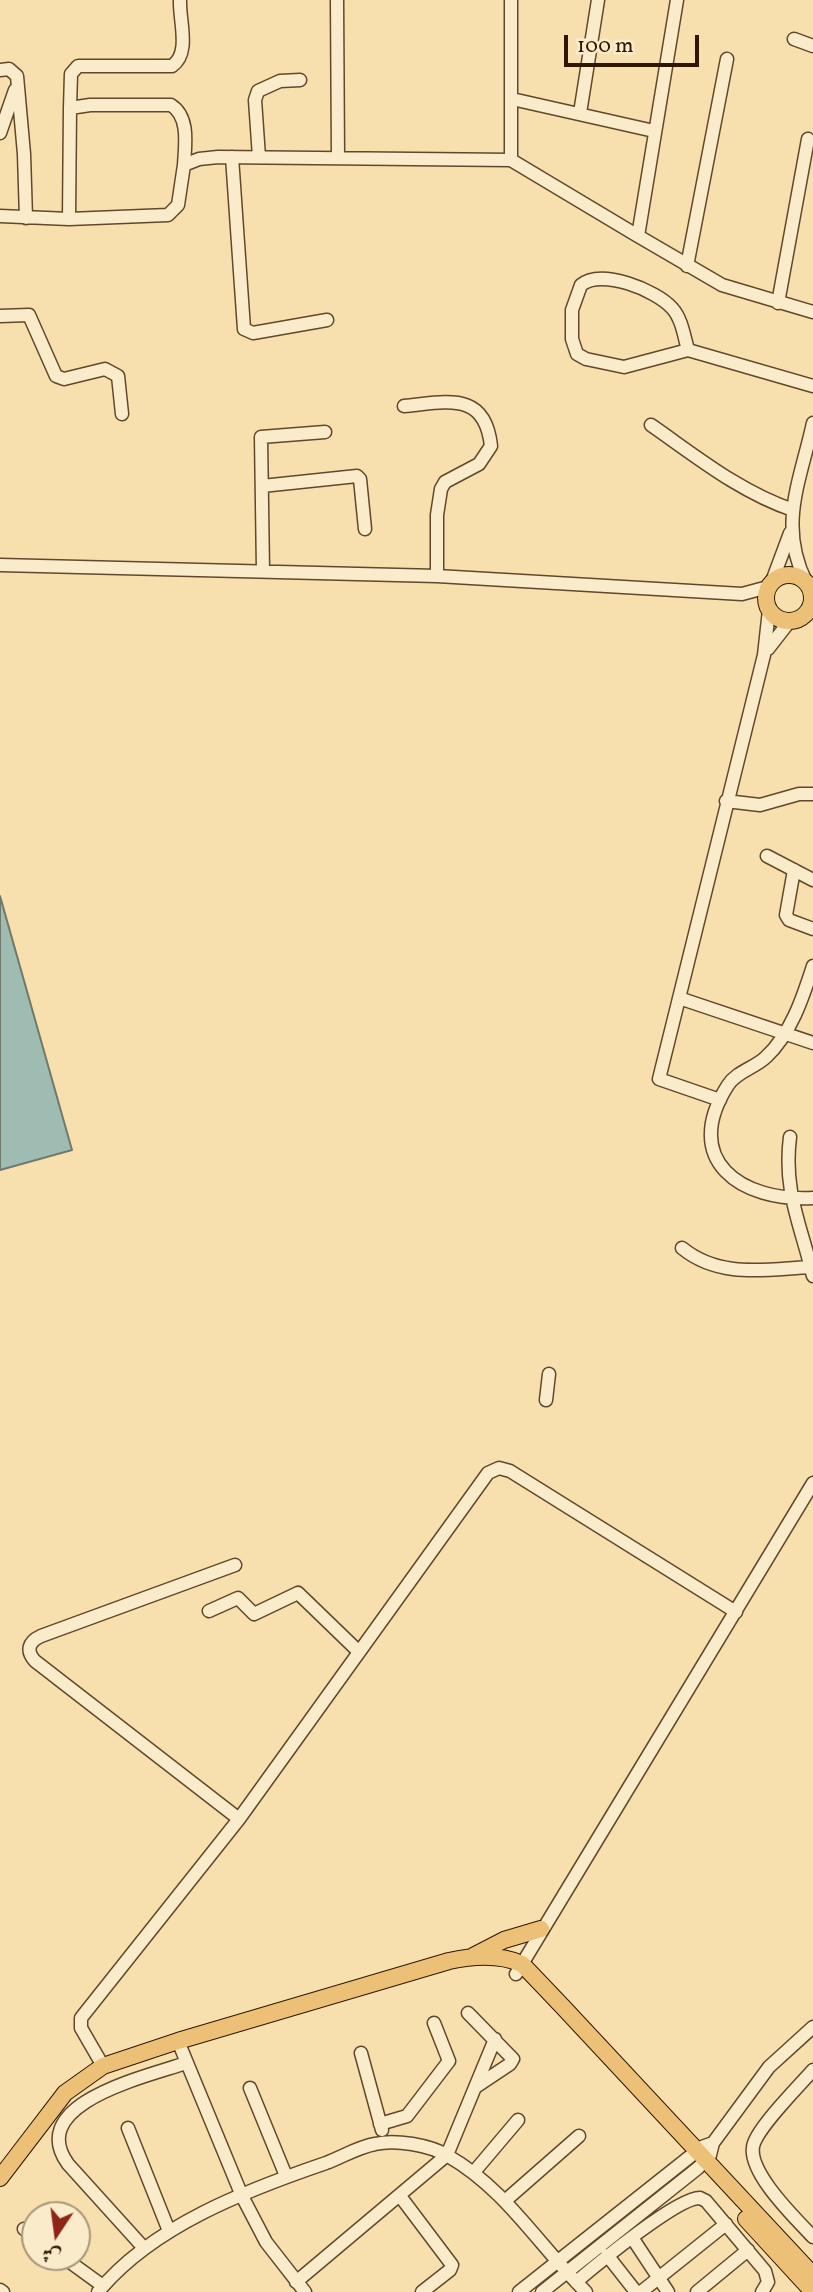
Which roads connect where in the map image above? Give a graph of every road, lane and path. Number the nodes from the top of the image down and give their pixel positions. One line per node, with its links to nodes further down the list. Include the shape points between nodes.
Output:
1 (180, 0): 13 (street, via 180,60 172,65 78,66 71,74)
2 (337, 0): 20 (street)
3 (511, 0): 12 (street)
4 (598, 0): 14 (street)
5 (677, 0): 15 (street)
6 (794, 39): 7 (street)
7 (813, 46)
8 (727, 59): 27 (street)
9 (0, 70): 11 (street, via 14,72)
10 (300, 80): 19 (street, via 280,81 258,90)
11 (16, 88): 16 (street); 24 (street, via 22,120)
12 (512, 99): 14 (street); 21 (street)
13 (70, 108): 22 (street, via 171,105 181,114); 25 (street)
14 (580, 113): 15 (street)
15 (654, 131): 26 (street)
16 (0, 133)
17 (808, 139): 28 (street)
18 (232, 157): 19 (street); 22 (street); 31 (street, via 244,329 253,333)
19 (259, 157): 20 (street)
20 (338, 158): 21 (street)
21 (511, 160): 26 (street)
22 (184, 165): 25 (street, via 178,205 168,215)
23 (0, 216): 24 (street)
24 (26, 218): 25 (street)
25 (69, 219)
26 (638, 236): 27 (street)
27 (687, 266): 28 (street, via 722,285)
28 (778, 303): 29 (street)
29 (813, 312)
30 (0, 316): 35 (street, via 29,315 56,376 64,379 105,369 118,376)
31 (327, 320)
32 (688, 350): 32 (street, via 624,366 577,354 572,310 581,285 597,278 610,279 651,292 673,309); 33 (street)
33 (813, 386)
34 (404, 406): 45 (street, via 447,402 471,407 489,428 491,446 480,464 440,489)
35 (122, 414)
36 (813, 424): 40 (street)
37 (652, 425): 40 (street, via 729,480)
38 (325, 432): 39 (street, via 261,437)
39 (262, 486): 41 (street, via 357,476); 44 (street)
40 (793, 510): 42 (street)
41 (365, 529)
42 (790, 532): 46 (street); 47 (street)
43 (0, 565): 44 (street)
44 (263, 571): 45 (street)
45 (437, 576): 48 (street)
46 (770, 586): 47 (main road, via 788,575); 48 (street); 49 (main road)
47 (810, 591): 50 (main road, via 808,612)
48 (742, 594): 49 (street)
49 (768, 607): 50 (main road, via 777,619); 52 (street)
50 (791, 622): 51 (main road); 52 (street)
51 (813, 628)
52 (764, 655): 54 (street)
53 (813, 794): 54 (street, via 761,806)
54 (726, 801): 60 (street)
55 (767, 856): 56 (street)
56 (794, 870): 57 (street); 58 (street, via 786,915)
57 (813, 880)
58 (813, 929)
59 (813, 966): 61 (street)
60 (679, 998): 62 (street); 64 (street, via 659,1079)
61 (807, 1000): 62 (street)
62 (783, 1033): 63 (street); 64 (street, via 764,1059 731,1080)
63 (813, 1043)
64 (720, 1100): 67 (street, via 710,1138 711,1152 720,1167 756,1191)
65 (790, 1137): 67 (street)
66 (813, 1198): 67 (street)
67 (790, 1199): 69 (street)
68 (682, 1248): 69 (street, via 708,1265 728,1269)
69 (812, 1271)
70 (549, 1374): 71 (street)
71 (546, 1400)
72 (813, 1483): 75 (street)
73 (235, 1565): 77 (street, via 41,1636 29,1647 35,1661)
74 (209, 1611): 76 (street, via 238,1598 254,1614 298,1593)
75 (736, 1612): 76 (street, via 499,1468 484,1477); 78 (street)
76 (358, 1651): 77 (street)
77 (239, 1819): 88 (street, via 81,2018 81,2028)
78 (541, 1929): 79 (main road, via 503,1940); 80 (street)
79 (473, 1956): 80 (main road, via 502,1960); 85 (main road)
80 (519, 1969): 98 (main road)
81 (468, 2012): 84 (street)
82 (434, 2023): 93 (street, via 449,2061 407,2116)
83 (813, 2027): 98 (street, via 769,2067)
84 (495, 2039): 90 (street); 90 (street, via 512,2055 513,2062)
85 (177, 2040): 87 (street); 88 (main road)
86 (361, 2053): 93 (street)
87 (186, 2063): 102 (street); 109 (street, via 89,2099 69,2115 59,2133 62,2155)
88 (103, 2066): 101 (main road, via 65,2093)
89 (813, 2070): 107 (street, via 760,2132 752,2153 756,2170)
90 (476, 2087): 97 (street)
91 (250, 2088): 100 (street)
92 (518, 2120): 99 (street)
93 (380, 2124): 96 (street)
94 (128, 2128): 106 (street)
95 (579, 2136): 104 (street)
96 (384, 2142): 97 (street); 100 (street)
97 (447, 2155): 99 (street); 103 (street)
98 (698, 2160): 112 (street); 114 (street); 115 (main road); 128 (main road)
99 (474, 2172): 104 (street)
100 (286, 2176): 102 (street)
101 (0, 2178)
102 (242, 2196): 106 (street); 118 (street, via 266,2242)
103 (400, 2196): 118 (street); 120 (street, via 452,2265)
104 (506, 2200): 112 (street)
105 (726, 2224): 108 (street, via 706,2201 693,2197); 110 (street); 116 (street)
106 (170, 2231): 109 (street)
107 (813, 2237)
108 (633, 2239): 111 (street); 116 (street)
109 (143, 2247): 119 (street)
110 (748, 2250): 126 (street); 127 (street, via 767,2276)
111 (607, 2255): 117 (street); 124 (street)
112 (558, 2260): 114 (street); 121 (street)
113 (80, 2271): 119 (street)
114 (566, 2272): 117 (street); 122 (street)
115 (813, 2275)
116 (659, 2277): 124 (street); 125 (street)
117 (576, 2282): 123 (street)
118 (301, 2287)
119 (101, 2289)
120 (422, 2292)
121 (519, 2292)
122 (542, 2292)
123 (586, 2292)
124 (639, 2292)
125 (668, 2292)
126 (697, 2292)
127 (762, 2292)
128 (813, 2292)

